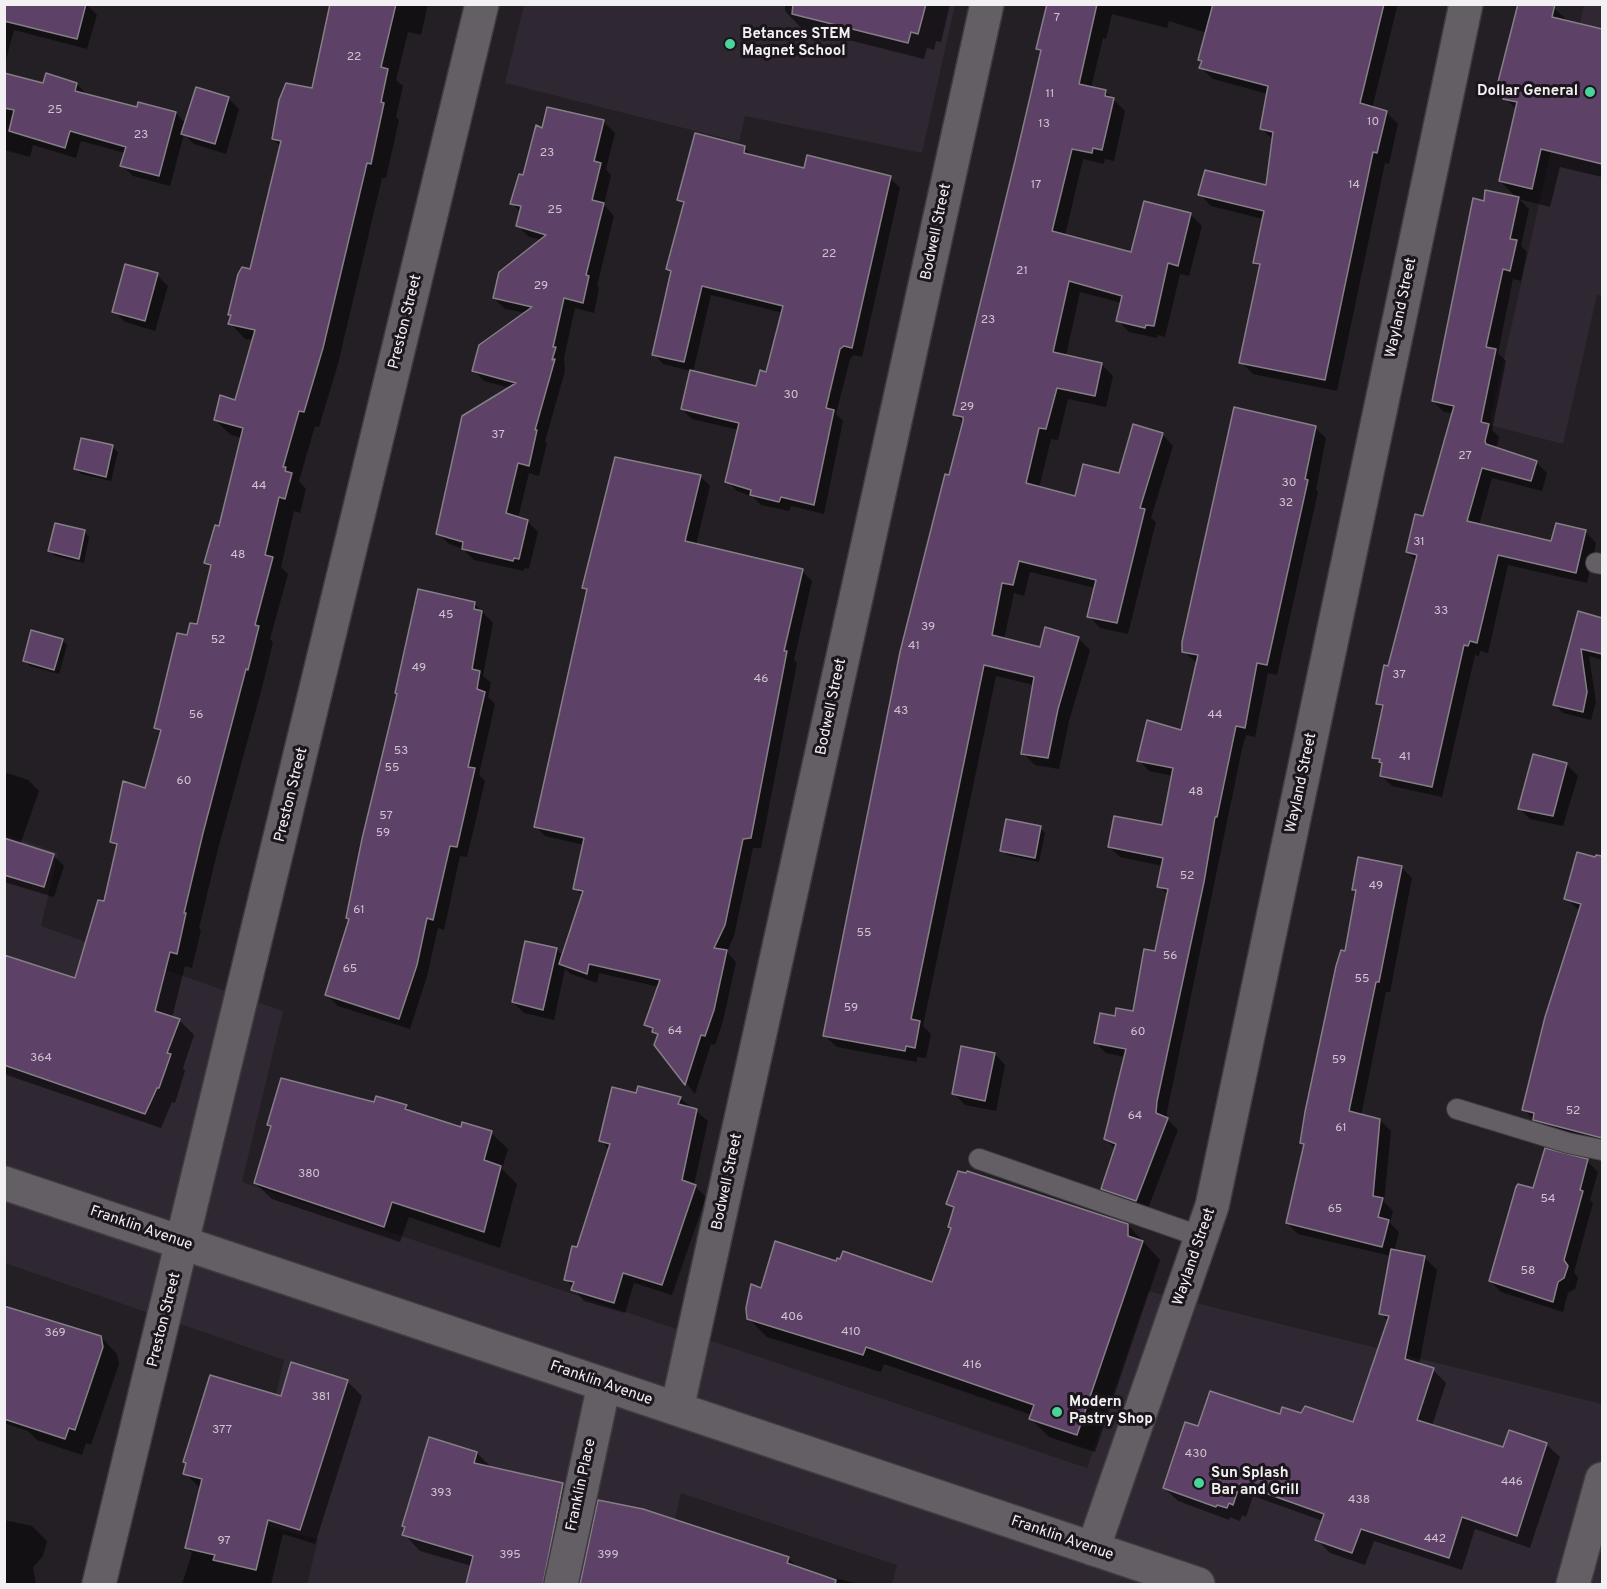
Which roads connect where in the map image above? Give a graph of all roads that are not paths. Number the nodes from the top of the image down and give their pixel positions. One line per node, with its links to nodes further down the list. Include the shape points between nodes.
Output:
1 (482, 4): 9 (street, Preston Street)
2 (987, 4): 11 (street, Bodwell Street)
3 (1466, 4): 8 (street, Wayland Street, via 1230,1124)
4 (1457, 1109): 5 (lane)
5 (1602, 1150)
6 (979, 1159): 8 (lane)
7 (4, 1183): 9 (street, Franklin Avenue)
8 (1202, 1237): 13 (street, Wayland Street)
9 (184, 1243): 10 (street, Franklin Avenue); 14 (street, Preston Street)
10 (604, 1385): 11 (street, Franklin Avenue); 15 (street, Franklin Place)
11 (677, 1409): 13 (street, Franklin Avenue)
12 (1602, 1479): 17 (street)
13 (1093, 1549): 16 (street, Franklin Avenue)
14 (99, 1584)
15 (561, 1584)
16 (1198, 1584)
17 (1573, 1584)

